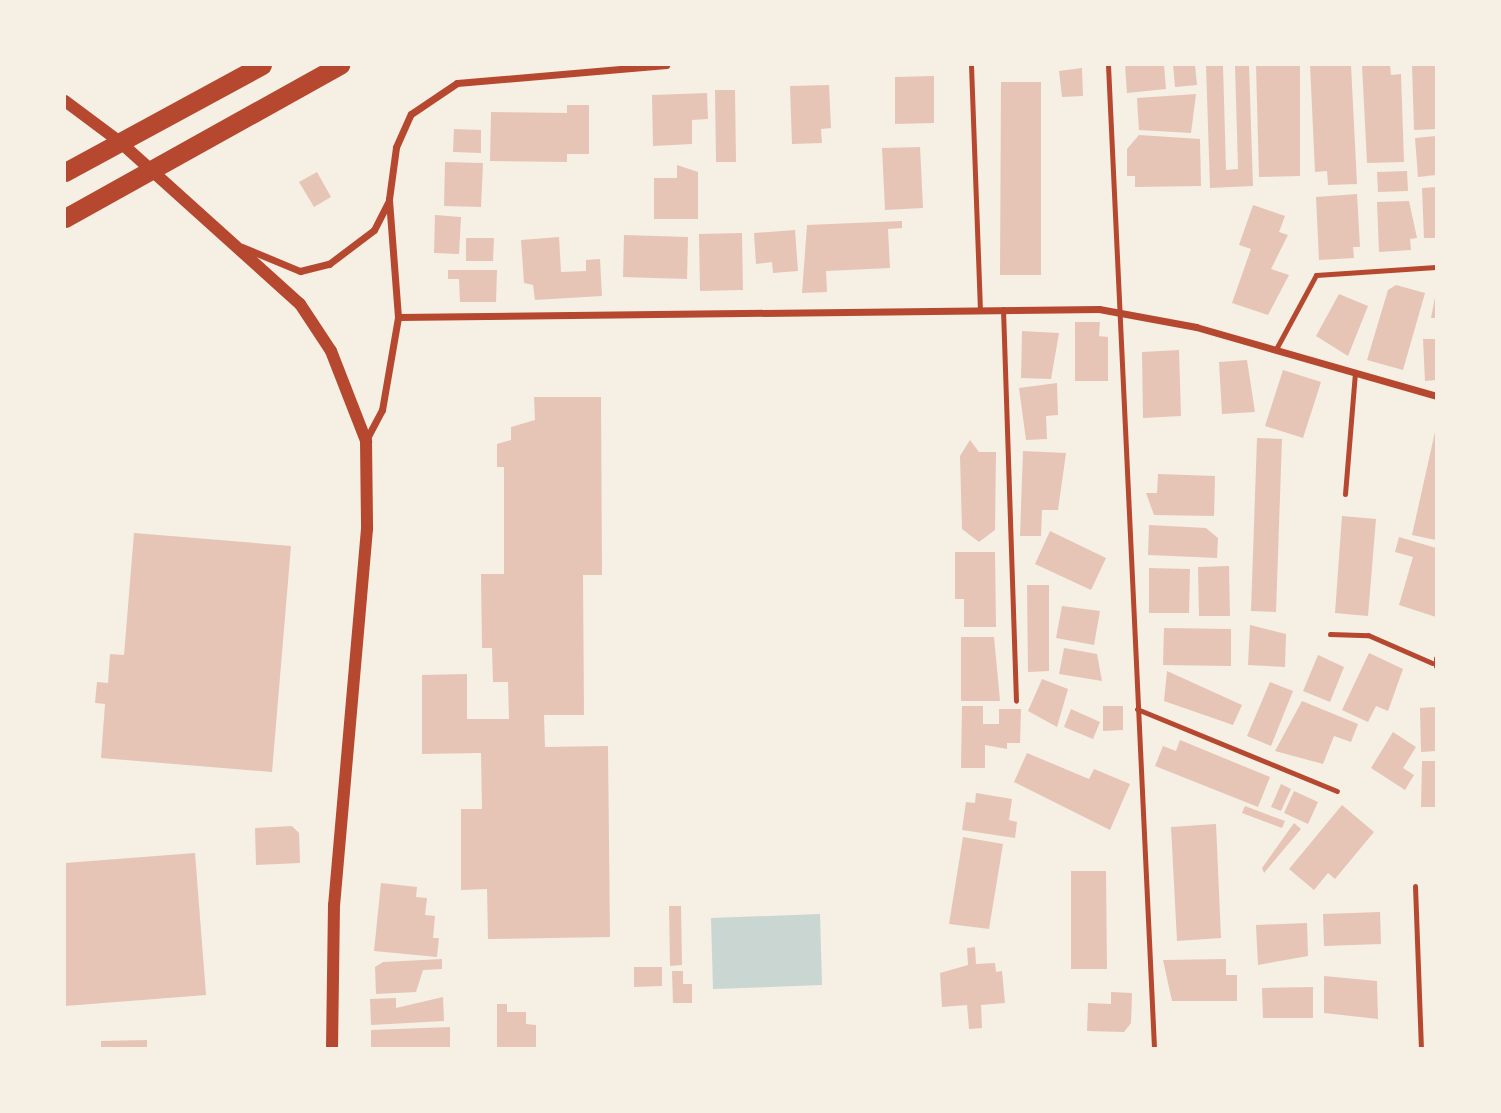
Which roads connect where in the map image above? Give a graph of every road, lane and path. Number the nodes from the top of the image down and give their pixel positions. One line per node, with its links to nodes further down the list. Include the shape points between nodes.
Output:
1 (262, 65): 7 (highway)
2 (340, 65): 9 (highway)
3 (666, 65): 10 (street, via 457,83 431,95 411,114 396,147)
4 (971, 65): 14 (lane)
5 (1108, 65): 16 (lane)
6 (65, 101): 7 (street)
7 (120, 142): 8 (highway); 9 (street)
8 (65, 172)
9 (150, 172): 11 (highway); 12 (street)
10 (389, 200): 12 (street, via 374,230 329,264 300,271); 17 (street)
11 (65, 218)
12 (241, 247): 21 (street, via 306,313 331,352)
13 (1436, 267): 18 (lane, via 1316,275)
14 (980, 308): 15 (street); 17 (street)
15 (1003, 309): 16 (street); 25 (lane)
16 (1124, 314): 18 (street); 26 (lane)
17 (398, 317): 21 (street, via 382,410)
18 (1276, 349): 19 (street)
19 (1355, 371): 20 (street); 22 (lane)
20 (1436, 396)
21 (366, 441): 29 (street, via 367,529 334,905)
22 (1345, 494)
23 (1330, 634): 24 (lane, via 1368,635)
24 (1435, 662)
25 (1016, 701)
26 (1137, 709): 27 (lane); 30 (lane)
27 (1337, 791)
28 (1415, 886): 31 (lane)
29 (332, 1048)
30 (1154, 1048)
31 (1421, 1048)

